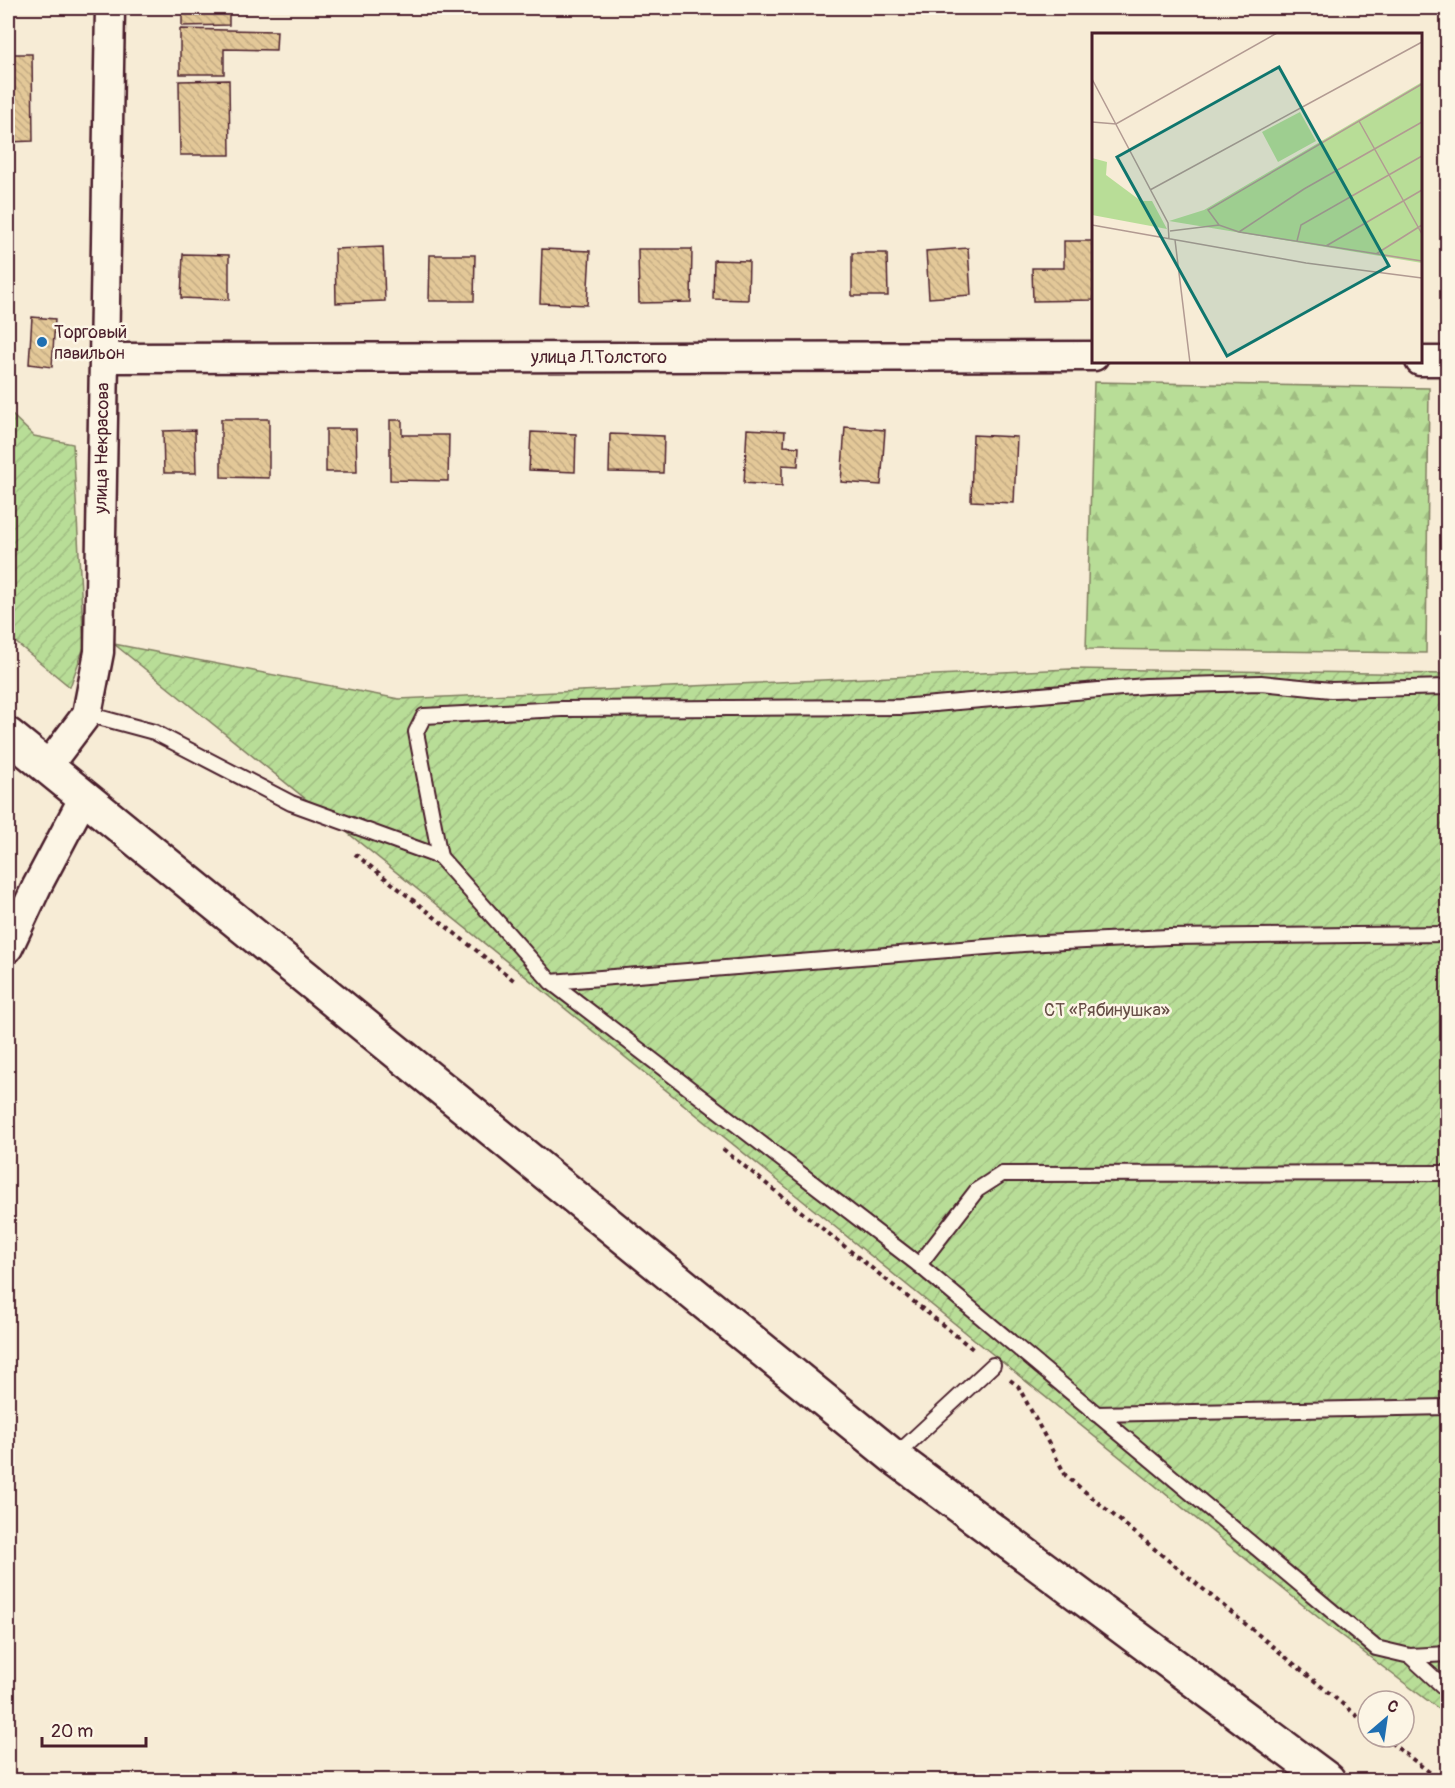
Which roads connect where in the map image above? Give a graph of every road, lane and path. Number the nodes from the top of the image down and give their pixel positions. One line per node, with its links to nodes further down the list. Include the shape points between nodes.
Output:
1 (110, 8): 3 (street, улица Некрасова)
2 (1092, 356): 3 (street, улица Л.Толстого)
3 (104, 358): 7 (street, улица Некрасова, via 99,652)
4 (1422, 361): 5 (street)
5 (1448, 361)
6 (1448, 687): 12 (lane, via 1332,690 1261,683 1145,686 900,706 562,709 424,716 416,732)
7 (87, 714): 9 (street, улица Некрасова); 12 (lane, via 154,732 291,803)
8 (8, 735): 9 (main road)
9 (47, 767): 10 (main road)
10 (84, 797): 14 (street); 23 (main road)
11 (348, 848): 16 (path)
12 (440, 857): 15 (lane)
13 (1448, 934): 15 (lane, via 1168,936)
14 (8, 948)
15 (551, 982): 19 (lane)
16 (516, 983)
17 (722, 1148): 20 (path)
18 (1448, 1173): 19 (lane, via 1002,1174 977,1190)
19 (919, 1265): 22 (lane)
20 (993, 1365): 23 (lane); 27 (path, via 1018,1386 1066,1476)
21 (1448, 1407): 22 (lane)
22 (1096, 1414): 25 (lane, via 1376,1648)
23 (894, 1456): 29 (main road)
24 (1448, 1654): 25 (lane)
25 (1410, 1656): 26 (lane)
26 (1448, 1691)
27 (1356, 1715)
28 (1399, 1749): 30 (path)
29 (1328, 1780)
30 (1440, 1780)

